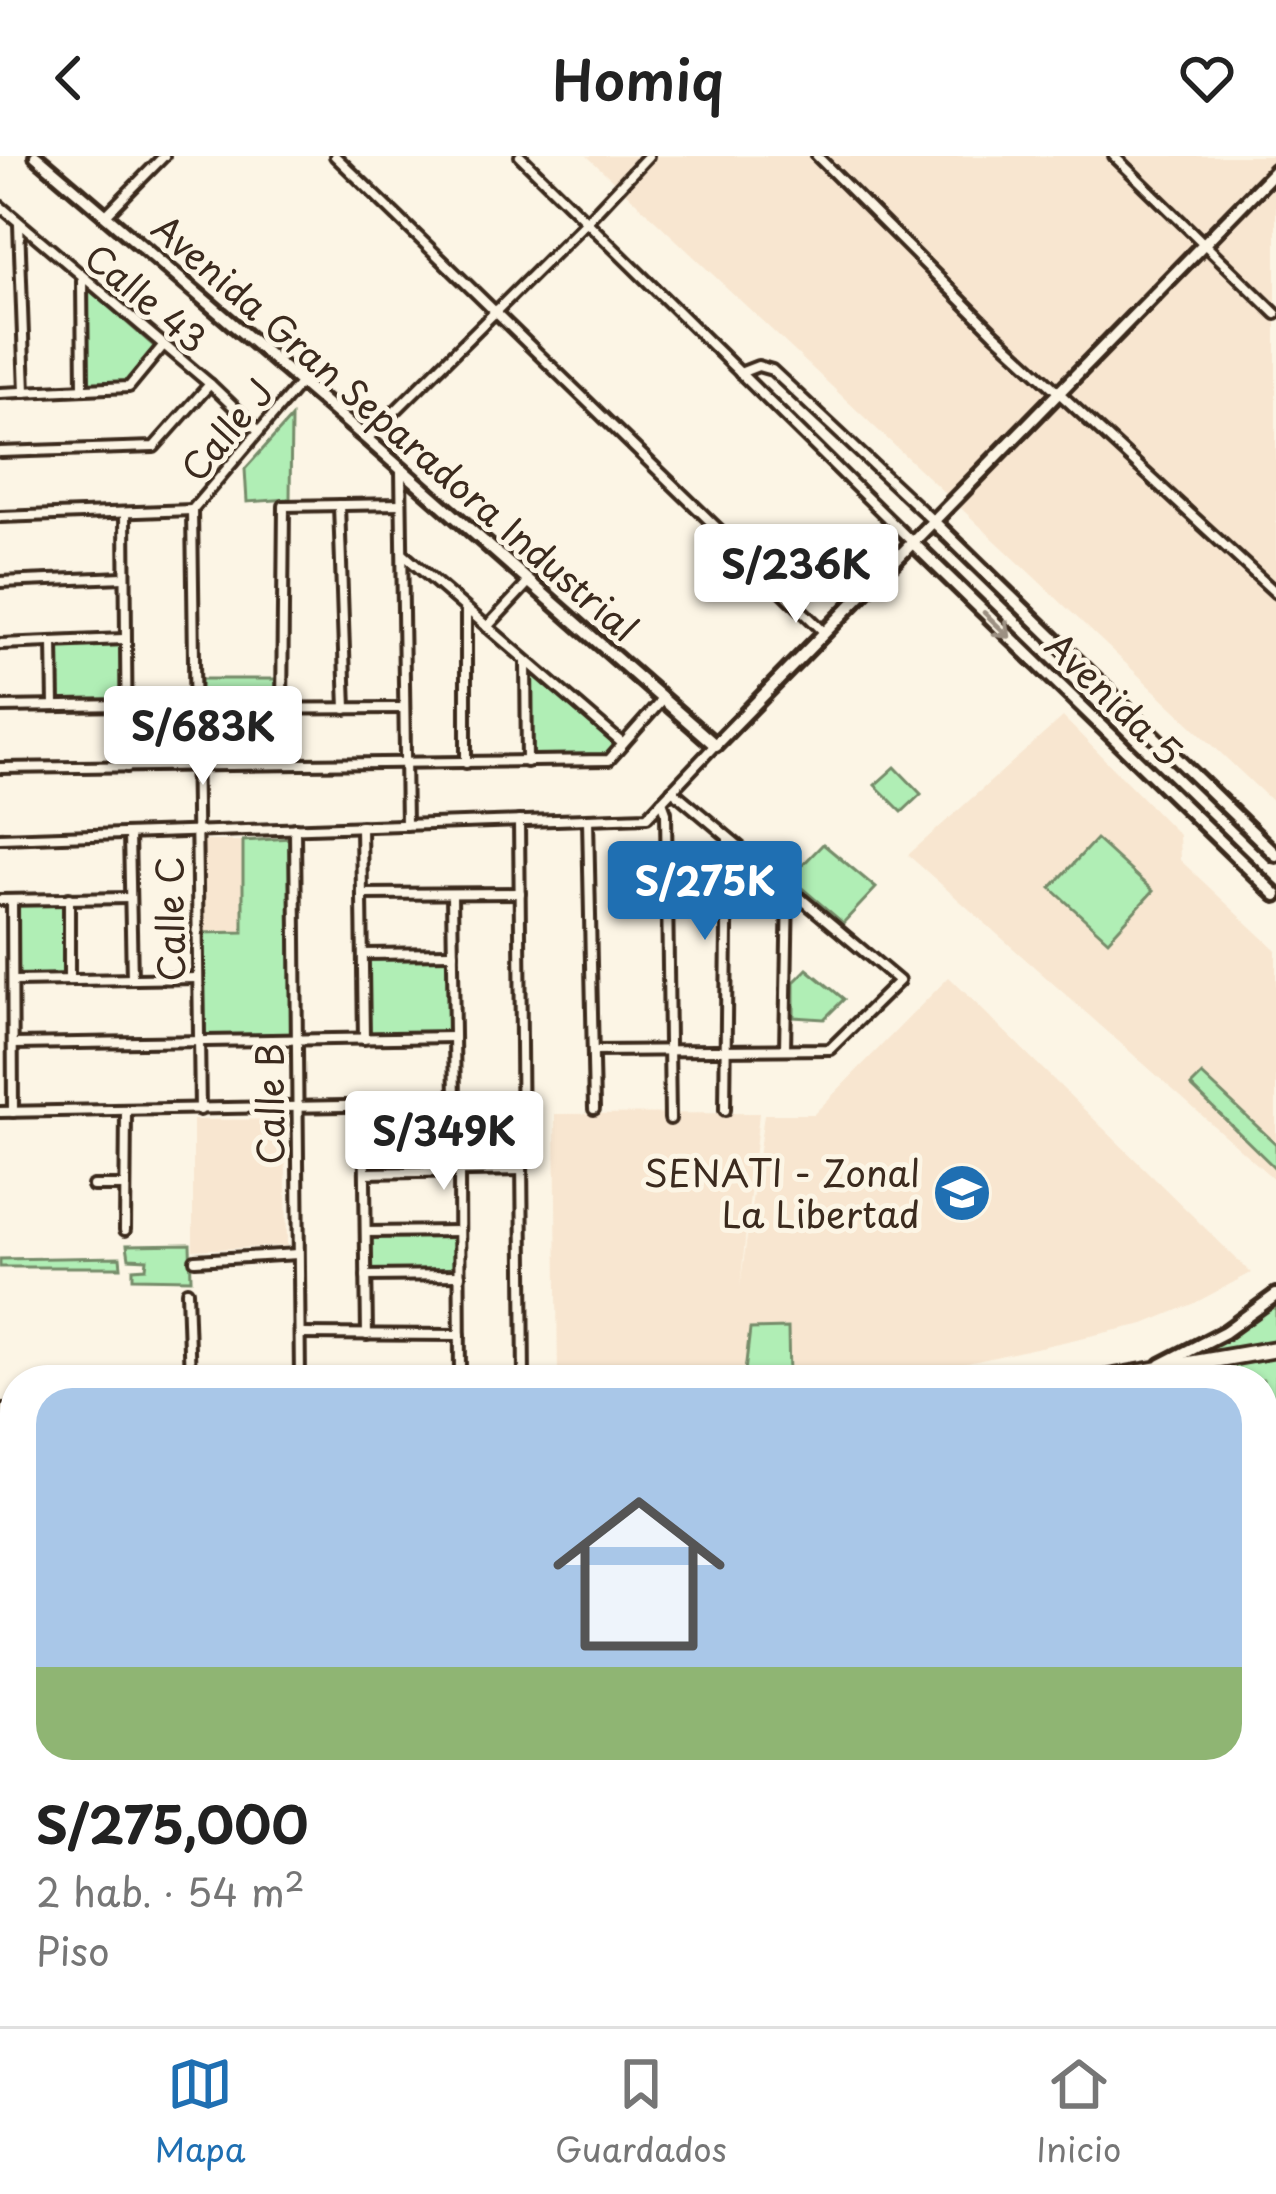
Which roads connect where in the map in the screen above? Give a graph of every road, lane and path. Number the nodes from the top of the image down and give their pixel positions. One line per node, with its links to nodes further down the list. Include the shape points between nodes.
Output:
1 (36, 156): 10 (street, Avenida Gran Separadora Industrial)
2 (164, 156): 10 (street)
3 (335, 156): 15 (street)
4 (520, 156): 11 (street)
5 (648, 156): 11 (street)
6 (817, 156): 24 (street)
7 (1114, 156): 13 (street)
8 (1276, 170): 13 (street)
9 (0, 206): 12 (street, Calle 43)
10 (106, 215): 19 (street, Avenida Gran Separadora Industrial)
11 (587, 221): 15 (street); 18 (street)
12 (19, 223): 14 (street, Calle 43); 22 (street)
13 (1203, 244): 16 (street); 24 (street)
14 (82, 279): 17 (street, Calle 43); 21 (street)
15 (496, 311): 26 (street); 43 (street)
16 (1276, 314)
17 (162, 347): 20 (street, Calle 43); 21 (street, via 129,387)
18 (740, 373): 34 (street, via 772,370); 35 (street)
19 (301, 382): 25 (street, Calle J); 26 (street, Avenida Gran Separadora Industrial)
20 (210, 384): 25 (street, Calle 43); 27 (street, via 154,447)
21 (82, 389): 22 (street)
22 (25, 392): 23 (street)
23 (0, 393)
24 (1061, 393): 34 (street); 40 (street)
25 (258, 430): 31 (street, Calle J)
26 (367, 439): 28 (street, Avenida Gran Separadora Industrial)
27 (0, 452)
28 (400, 468): 30 (street); 39 (street, Avenida Gran Separadora Industrial)
29 (339, 505): 30 (street); 52 (street, via 284,506); 53 (street)
30 (401, 505): 36 (street)
31 (192, 510): 32 (street); 55 (street, Calle C)
32 (125, 513): 33 (street); 37 (street)
33 (0, 517)
34 (934, 522): 35 (street); 58 (street, Avenida 5)
35 (913, 543): 43 (street); 65 (street, Avenida 5, one-way to 65)
36 (402, 553): 41 (street); 54 (street)
37 (125, 577): 38 (street); 44 (street)
38 (0, 582)
39 (529, 582): 42 (street); 48 (street, Avenida Gran Separadora Industrial)
40 (1276, 593)
41 (466, 609): 42 (street); 60 (street)
42 (487, 627): 47 (street)
43 (824, 631): 57 (street)
44 (124, 639): 45 (street); 49 (street)
45 (53, 642): 46 (street); 50 (street)
46 (0, 644)
47 (526, 661): 56 (street); 59 (street)
48 (662, 699): 56 (street); 57 (street, Avenida Gran Separadora Industrial)
49 (126, 705): 50 (street); 64 (street)
50 (54, 706): 51 (street)
51 (0, 707)
52 (282, 709): 53 (street); 55 (street)
53 (346, 709): 54 (street)
54 (404, 709): 61 (street)
55 (194, 710): 62 (street, Calle C)
56 (623, 744): 59 (street, via 609,760)
57 (715, 745): 66 (street)
58 (1166, 750): 65 (street); 77 (street, Avenida 5)
59 (527, 762): 60 (street)
60 (466, 763): 61 (street)
61 (405, 764): 62 (street); 70 (street)
62 (194, 766): 64 (street); 73 (street, Calle C)
63 (0, 767): 64 (street)
64 (128, 767)
65 (1147, 772): 82 (street, Avenida 5)
66 (672, 790): 67 (street); 75 (street)
67 (662, 800): 68 (street, via 647,817); 98 (street)
68 (588, 819): 69 (street); 101 (street)
69 (519, 821): 70 (street); 79 (street)
70 (406, 825): 71 (street)
71 (361, 826): 72 (street); 80 (street)
72 (295, 828): 73 (street); 96 (street, Calle B)
73 (195, 832): 74 (street); 90 (street, Calle C)
74 (129, 834): 76 (street); 84 (street)
75 (728, 836): 78 (street); 99 (street)
76 (0, 838)
77 (1276, 855)
78 (788, 888): 100 (street); 100 (street, via 898,981 830,1049)
79 (520, 893): 81 (street); 102 (street)
80 (362, 894): 81 (street); 88 (street)
81 (452, 895): 87 (street)
82 (1276, 895)
83 (69, 898): 84 (street); 86 (street); 91 (street)
84 (130, 898): 89 (street)
85 (0, 900): 86 (street)
86 (12, 900): 92 (street)
87 (453, 953): 88 (street); 93 (street)
88 (363, 954): 94 (street)
89 (132, 979): 90 (street); 91 (street)
90 (197, 979): 95 (street, Calle C)
91 (69, 980): 92 (street)
92 (15, 981): 97 (street)
93 (454, 1037): 94 (street); 103 (street)
94 (364, 1039): 96 (street)
95 (199, 1042): 96 (street); 97 (street); 108 (street, Calle C)
96 (296, 1042): 105 (street, Calle B)
97 (14, 1044): 111 (street)
98 (669, 1049): 99 (street); 101 (street); 112 (street)
99 (726, 1049): 100 (street); 109 (street)
100 (785, 1049)
101 (593, 1051): 106 (street)
102 (521, 1103): 103 (street); 113 (street)
103 (455, 1104): 104 (street)
104 (364, 1106): 105 (street); 115 (street)
105 (296, 1107): 108 (street); 121 (street, Calle B)
106 (594, 1109)
107 (126, 1110): 108 (street); 111 (street); 117 (street)
108 (200, 1110)
109 (725, 1110)
110 (0, 1112): 111 (street)
111 (14, 1112)
112 (670, 1118)
113 (522, 1170): 114 (street); 134 (street)
114 (459, 1172): 115 (street); 119 (street)
115 (365, 1173): 120 (street)
116 (93, 1186): 117 (street)
117 (125, 1186): 118 (street)
118 (125, 1230)
119 (459, 1231): 120 (street); 123 (street)
120 (365, 1232): 124 (street)
121 (298, 1254): 122 (street); 127 (street, Calle B)
122 (195, 1260)
123 (460, 1274): 124 (street); 129 (street)
124 (366, 1276): 128 (street)
125 (187, 1291): 131 (street)
126 (1276, 1295): 135 (street)
127 (299, 1334): 128 (street); 132 (street, Calle B)
128 (367, 1335): 129 (street)
129 (460, 1335): 133 (street)
130 (1276, 1349): 136 (highway)
131 (189, 1365)
132 (300, 1365)
133 (460, 1365)
134 (524, 1365)
135 (1160, 1365)
136 (1188, 1365)

